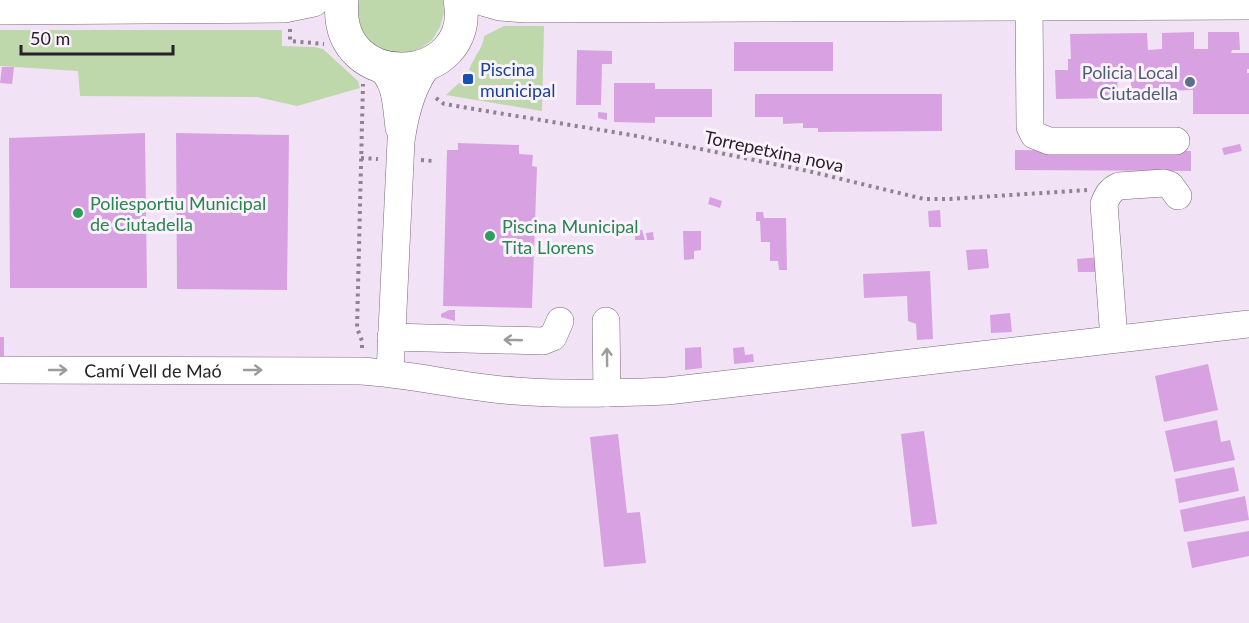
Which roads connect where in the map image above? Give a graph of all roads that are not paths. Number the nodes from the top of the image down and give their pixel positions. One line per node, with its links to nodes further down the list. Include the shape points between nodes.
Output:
1 (342, 0): 9 (main road)
2 (486, 0): 6 (main road)
3 (300, 3): 7 (main road); 9 (main road, via 331,21)
4 (1249, 3): 5 (main road)
5 (1029, 5): 6 (main road); 13 (street, via 1030,127 1034,135 1049,141)
6 (527, 6): 8 (main road, via 471,18)
7 (0, 8)
8 (459, 14): 10 (main road, via 445,51)
9 (337, 42): 11 (main road, via 358,53)
10 (431, 62): 11 (main road, via 410,70); 12 (street, via 417,82)
11 (370, 74): 12 (street, via 384,70 390,79)
12 (401, 141): 18 (street)
13 (1176, 141)
14 (1178, 196): 19 (street, via 1170,184 1119,186 1109,193 1104,204)
15 (560, 321): 18 (street, one-way to 18, via 553,337 543,341)
16 (606, 321): 22 (street, one-way to 16)
17 (1249, 324): 19 (street, Camí Vell de Maó)
18 (391, 337): 21 (street)
19 (1114, 339): 22 (street, Camí Vell de Maó, via 667,391)
20 (0, 370): 21 (street, Camí Vell de Maó, one-way to 21)
21 (390, 373): 22 (street, Camí Vell de Maó, via 516,391)
22 (607, 393)

